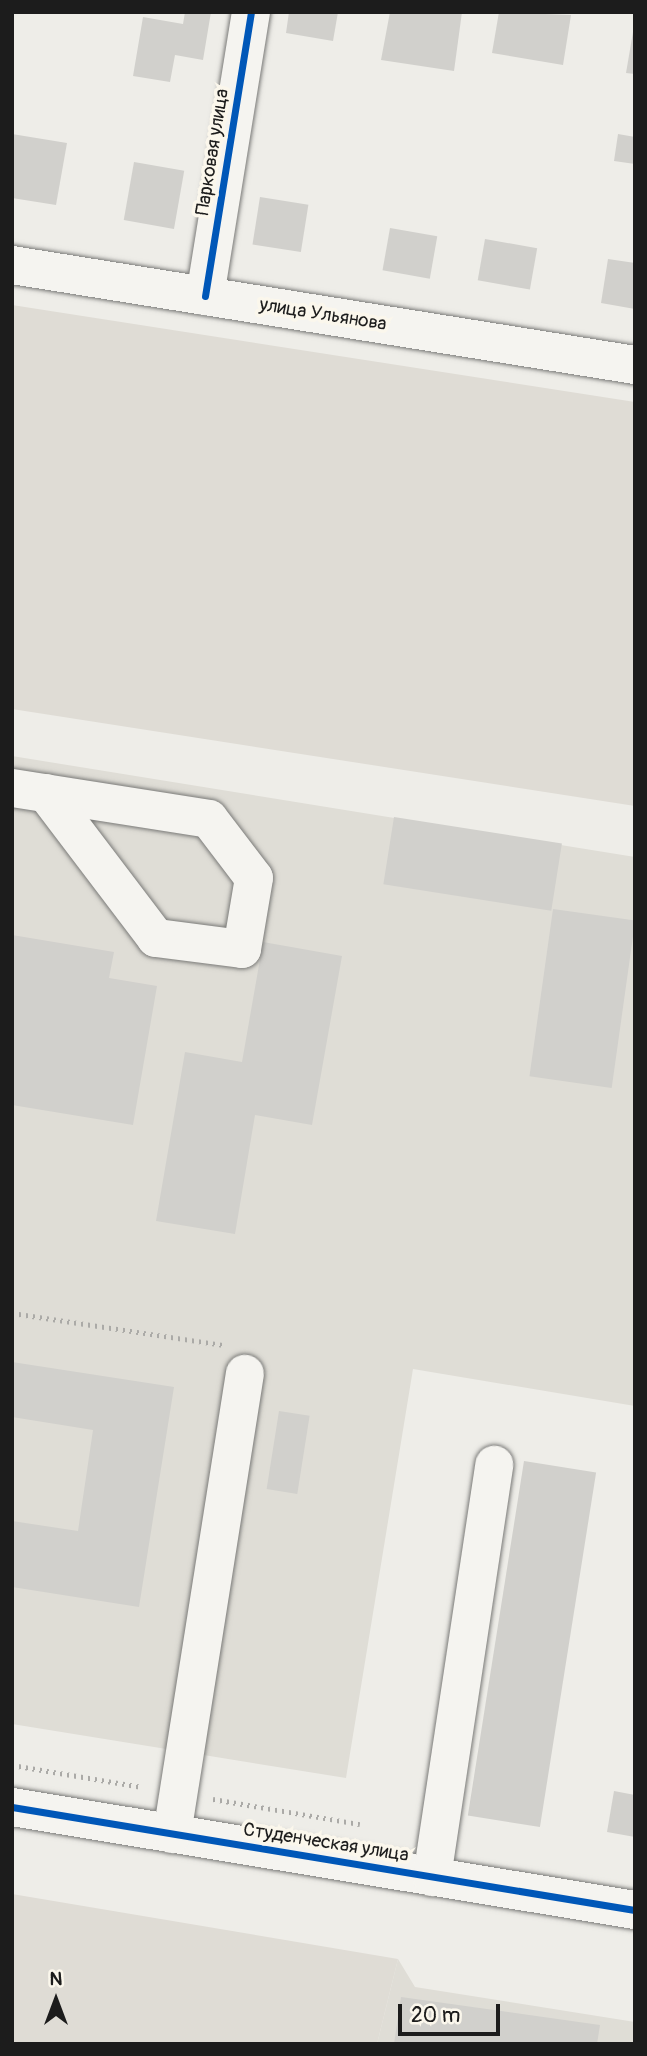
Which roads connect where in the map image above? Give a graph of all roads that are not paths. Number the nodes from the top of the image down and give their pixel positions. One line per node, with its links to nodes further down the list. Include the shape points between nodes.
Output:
1 (251, 12): 3 (street, Парковая улица)
2 (12, 265): 3 (street, улица Ульянова)
3 (205, 296): 4 (street, улица Ульянова)
4 (635, 366)
5 (29, 791): 5 (street, via 209,819 254,877 242,949 156,938)
6 (245, 1374): 9 (street)
7 (494, 1465): 10 (street)
8 (12, 1807): 9 (street, Студенческая улица)
9 (172, 1834): 10 (street, Студенческая улица)
10 (432, 1877): 11 (street, Студенческая улица)
11 (635, 1910)

